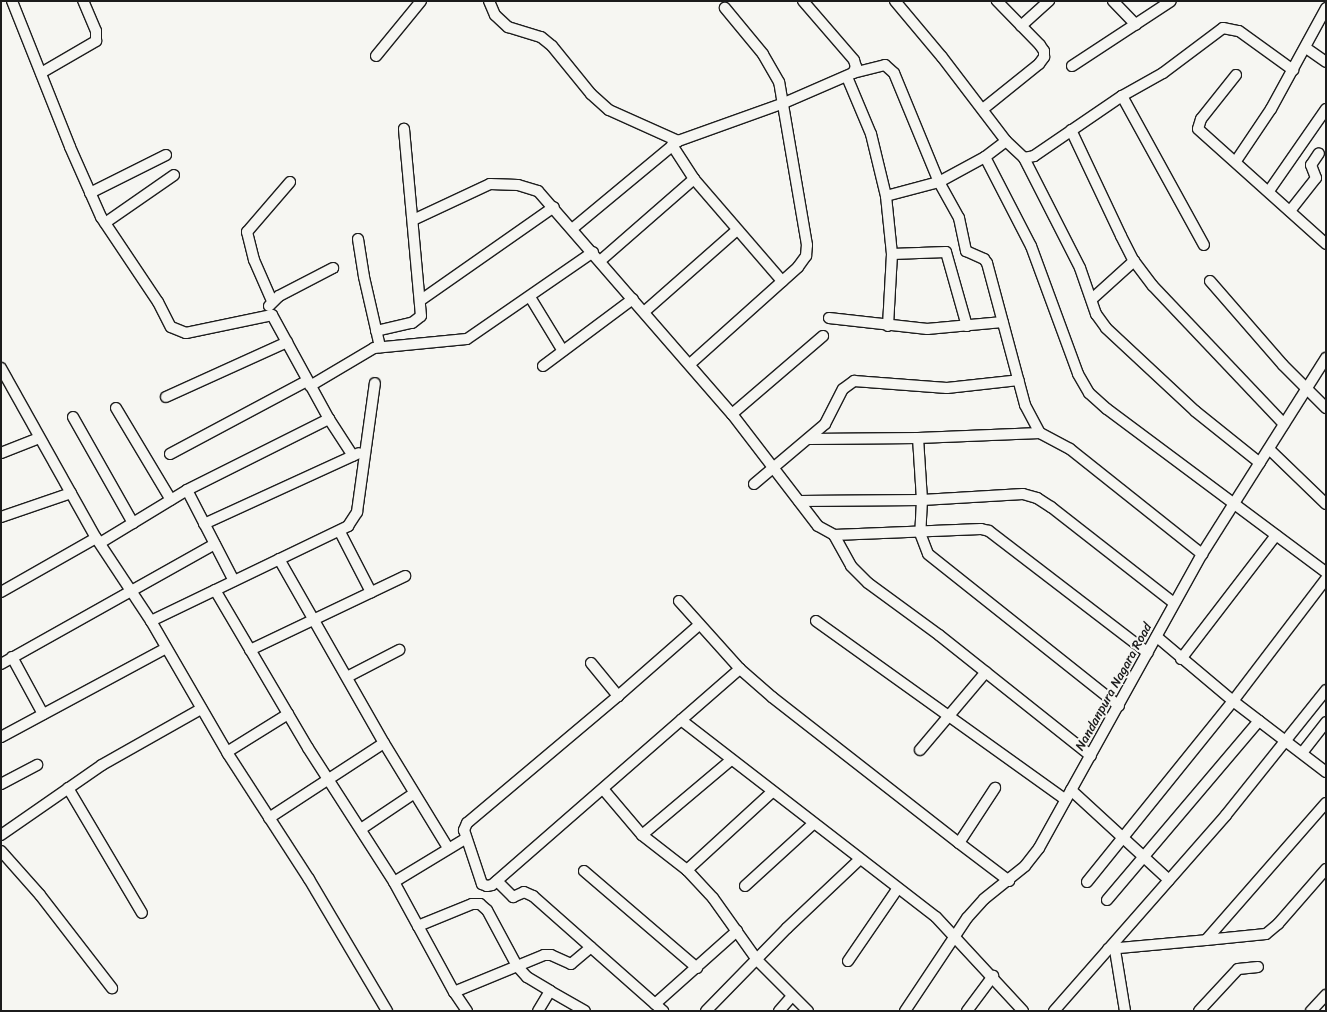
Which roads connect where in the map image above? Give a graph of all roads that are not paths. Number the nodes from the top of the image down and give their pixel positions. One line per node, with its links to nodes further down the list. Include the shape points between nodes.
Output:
1 (12, 1): 20 (street)
2 (83, 1): 20 (street, via 96,31 96,41)
3 (421, 1): 16 (street)
4 (490, 1): 30 (street, via 495,15 508,27 541,37 552,46 591,94 609,110)
5 (803, 1): 21 (street, via 854,60 856,67)
6 (895, 1): 25 (street)
7 (997, 1): 14 (street)
8 (1048, 1): 14 (street)
9 (1113, 1): 13 (street)
10 (1171, 1): 13 (street)
11 (725, 8): 24 (street, via 772,67)
12 (1326, 8): 15 (street)
13 (1136, 25): 18 (street)
14 (1021, 26): 25 (street, via 1040,45 1044,57 1039,64)
15 (1306, 48): 17 (street); 19 (street)
16 (376, 56)
17 (1326, 62)
18 (1072, 66)
19 (1293, 70): 23 (street, via 1239,31 1223,28 1163,73); 35 (street)
20 (41, 73): 41 (street)
21 (850, 75): 24 (street); 39 (street, via 885,65 894,73); 42 (street, via 871,134)
22 (1236, 75): 35 (street, via 1198,124 1203,134)
23 (1122, 96): 28 (street); 51 (street)
24 (784, 103): 30 (street); 58 (street, via 807,245 806,256)
25 (983, 109): 29 (street)
26 (1326, 109): 40 (street)
27 (404, 129): 45 (street)
28 (1071, 130): 34 (street, via 1034,156); 55 (street)
29 (1006, 141): 33 (street); 34 (street)
30 (675, 143): 37 (street); 47 (street)
31 (1320, 153): 44 (street, via 1311,165 1316,178)
32 (166, 155): 41 (street)
33 (985, 157): 39 (street); 107 (street, via 1032,246 1078,374 1089,393 1107,410)
34 (1024, 158): 61 (street, via 1080,268)
35 (1236, 161): 40 (street)
36 (174, 175): 46 (street)
37 (694, 179): 48 (street); 54 (street)
38 (290, 182): 63 (street, via 247,232 254,260)
39 (939, 182): 42 (street); 67 (street, via 959,218 966,251 987,263)
40 (1269, 191): 44 (street)
41 (90, 193): 46 (street)
42 (886, 196): 53 (street)
43 (554, 207): 45 (street, via 545,196 530,187 490,184); 47 (street); 62 (street)
44 (1290, 211): 50 (street)
45 (413, 220): 62 (street)
46 (105, 224): 65 (street, via 175,331 186,333)
47 (572, 229): 52 (street)
48 (737, 230): 58 (street); 64 (street)
49 (358, 239): 70 (street)
50 (1326, 242)
51 (1204, 245)
52 (593, 252): 54 (street); 59 (street)
53 (892, 254): 68 (street); 69 (street, via 946,252)
54 (600, 261): 60 (street)
55 (1134, 261): 61 (street); 89 (street, via 1170,305)
56 (333, 268): 63 (street)
57 (1210, 281): 82 (street, via 1283,365)
58 (782, 282): 76 (street)
59 (530, 297): 73 (street, via 467,339); 74 (street)
60 (633, 299): 64 (street); 74 (street)
61 (1092, 299): 99 (street, via 1096,314 1106,328 1195,411)
62 (421, 300): 70 (street, via 418,320)
63 (272, 301): 65 (street)
64 (644, 312): 76 (street)
65 (267, 314): 72 (street, via 276,321)
66 (829, 318): 68 (street)
67 (1003, 322): 69 (street); 79 (street)
68 (888, 326): 69 (street, via 927,330)
69 (967, 326)
70 (376, 331): 73 (street)
71 (824, 336): 86 (street)
72 (287, 342): 81 (street); 83 (street)
73 (380, 347): 81 (street, via 369,350)
74 (563, 351): 77 (street)
75 (1326, 358): 82 (street, Nandanpura Nagara Road)
76 (690, 364): 86 (street)
77 (543, 366)
78 (1, 368): 91 (street)
79 (1019, 380): 90 (street, via 1030,420); 93 (street, via 947,388 854,381 843,390 829,419)
80 (375, 383): 95 (street)
81 (308, 384): 88 (street); 97 (street)
82 (1308, 387): 85 (street); 89 (street, Nandanpura Nagara Road)
83 (166, 397)
84 (116, 408): 104 (street)
85 (1326, 408)
86 (732, 414): 100 (street)
87 (73, 417): 110 (street)
88 (329, 419): 98 (street); 102 (street)
89 (1284, 424): 94 (street, Nandanpura Nagara Road)
90 (1040, 433): 92 (street); 118 (street, via 1070,449)
91 (39, 438): 96 (street); 103 (street)
92 (918, 438): 93 (street); 105 (street)
93 (809, 439): 100 (street)
94 (1269, 449): 99 (street, Nandanpura Nagara Road); 108 (street)
95 (364, 450): 98 (street); 112 (street, via 357,512 348,526)
96 (1, 454)
97 (170, 454)
98 (353, 456): 111 (street)
99 (1260, 463): 107 (street, Nandanpura Nagara Road)
100 (773, 467): 101 (street); 106 (street)
101 (754, 484)
102 (187, 490): 104 (street); 111 (street)
103 (71, 493): 109 (street); 116 (street)
104 (171, 500): 110 (street)
105 (922, 500): 106 (street); 113 (street); 129 (street, via 1023,494 1037,498)
106 (799, 501): 114 (street, via 818,526)
107 (1234, 503): 115 (street); 118 (street, Nandanpura Nagara Road)
108 (1326, 504)
109 (1, 517)
110 (133, 523): 116 (street)
111 (204, 524): 117 (street)
112 (340, 532): 119 (street); 127 (street)
113 (920, 533): 114 (street); 138 (street, via 981,529 997,535); 149 (street, via 923,546 934,559)
114 (834, 535): 144 (street, via 852,566 868,583)
115 (1276, 535): 120 (street); 140 (street)
116 (98, 540): 125 (street); 126 (street)
117 (215, 544): 123 (street); 125 (street)
118 (1202, 554): 129 (street, Nandanpura Nagara Road)
119 (279, 559): 123 (street); 130 (street)
120 (1326, 572)
121 (405, 576): 127 (street)
122 (1326, 579): 148 (street)
123 (234, 581): 124 (street)
124 (215, 590): 131 (street); 136 (street)
125 (131, 591): 131 (street); 139 (street)
126 (1, 592)
127 (371, 592): 130 (street)
128 (679, 601): 133 (street)
129 (1174, 603): 134 (street, Nandanpura Nagara Road)
130 (312, 619): 136 (street); 145 (street)
131 (151, 621): 135 (street)
132 (816, 621): 153 (street)
133 (699, 625): 143 (street); 147 (street)
134 (1157, 637): 138 (street, Nandanpura Nagara Road); 140 (street)
135 (166, 648): 150 (street); 151 (street)
136 (250, 650): 152 (street)
137 (399, 650): 145 (street)
138 (1148, 653): 149 (street, Nandanpura Nagara Road)
139 (12, 657): 142 (street); 151 (street)
140 (1181, 659): 148 (street)
141 (591, 663): 147 (street)
142 (1, 664)
143 (740, 669): 154 (street); 184 (street)
144 (986, 672): 153 (street); 163 (street)
145 (347, 677): 159 (street)
146 (1326, 690): 158 (street)
147 (618, 696): 183 (street, via 468,823 464,830)
148 (1233, 701): 155 (street); 182 (street)
149 (1119, 706): 163 (street, Nandanpura Nagara Road)
150 (201, 709): 161 (street); 169 (street, via 102,764)
151 (43, 714): 157 (street)
152 (288, 714): 161 (street); 167 (street)
153 (949, 716): 160 (street); 175 (street)
154 (681, 720): 164 (street); 171 (street)
155 (1259, 721): 158 (street); 187 (street)
156 (1326, 722): 162 (street)
157 (1, 737)
158 (1286, 741): 162 (street); 192 (street)
159 (384, 743): 167 (street); 174 (street)
160 (920, 750)
161 (227, 752): 177 (street)
162 (1302, 753): 166 (street)
163 (1091, 756): 172 (street, Nandanpura Nagara Road)
164 (731, 760): 173 (street); 181 (street)
165 (37, 765): 168 (street)
166 (1326, 772)
167 (329, 780): 177 (street); 179 (street)
168 (1, 784)
169 (68, 788): 180 (street); 200 (street)
170 (996, 788): 184 (street)
171 (602, 789): 181 (street); 193 (street)
172 (1071, 790): 175 (street, Nandanpura Nagara Road); 182 (street)
173 (772, 792): 178 (street); 190 (street)
174 (413, 794): 179 (street); 185 (street)
175 (1066, 800): 194 (street, Nandanpura Nagara Road, via 1039,848)
176 (1326, 803): 204 (street)
177 (269, 818): 219 (street)
178 (813, 824): 188 (street); 197 (street)
179 (361, 829): 195 (street)
180 (1, 835)
181 (642, 835): 190 (street)
182 (1125, 837): 187 (street); 196 (street)
183 (465, 838): 185 (street); 193 (street, via 482,884 487,886)
184 (959, 843): 194 (street)
185 (448, 848): 195 (street)
186 (1, 851): 213 (street, via 32,885)
187 (1145, 857): 192 (street); 199 (street)
188 (860, 859): 198 (street); 207 (street)
189 (1326, 869): 204 (street, via 1278,924 1266,934)
190 (687, 870): 202 (street, via 714,898)
191 (584, 871): 211 (street)
192 (1168, 880): 206 (street)
193 (497, 881): 205 (street, via 513,897 524,892 533,896)
194 (1009, 881): 203 (street, Nandanpura Nagara Road, via 984,899)
195 (394, 882): 201 (street)
196 (1086, 882)
197 (745, 886)
198 (898, 888): 203 (street); 208 (street)
199 (1107, 900)
200 (142, 913)
201 (418, 926): 209 (street, via 472,904 480,904 488,910); 215 (street)
202 (737, 931): 207 (street); 211 (street)
203 (954, 934): 212 (street); 227 (street, Nandanpura Nagara Road)
204 (1206, 940): 206 (street)
205 (591, 947): 209 (street, via 571,964 551,955); 218 (street)
206 (1112, 950): 230 (street); 231 (street)
207 (757, 960): 217 (street); 224 (street)
208 (848, 961)
209 (517, 966): 214 (street); 215 (street)
210 (1258, 967): 232 (street, via 1238,969)
211 (697, 968): 218 (street)
212 (993, 976): 228 (street); 229 (street)
213 (112, 988)
214 (550, 991): 221 (street); 222 (street)
215 (454, 992): 220 (street)
216 (1326, 995): 233 (street)
217 (792, 996): 225 (street); 226 (street)
218 (655, 1004): 223 (street)
219 (387, 1011)
220 (467, 1011)
221 (538, 1011)
222 (585, 1011)
223 (663, 1011)
224 (706, 1011)
225 (778, 1011)
226 (808, 1011)
227 (905, 1011)
228 (967, 1011)
229 (1023, 1011)
230 (1054, 1011)
231 (1125, 1011)
232 (1199, 1011)
233 (1312, 1011)

